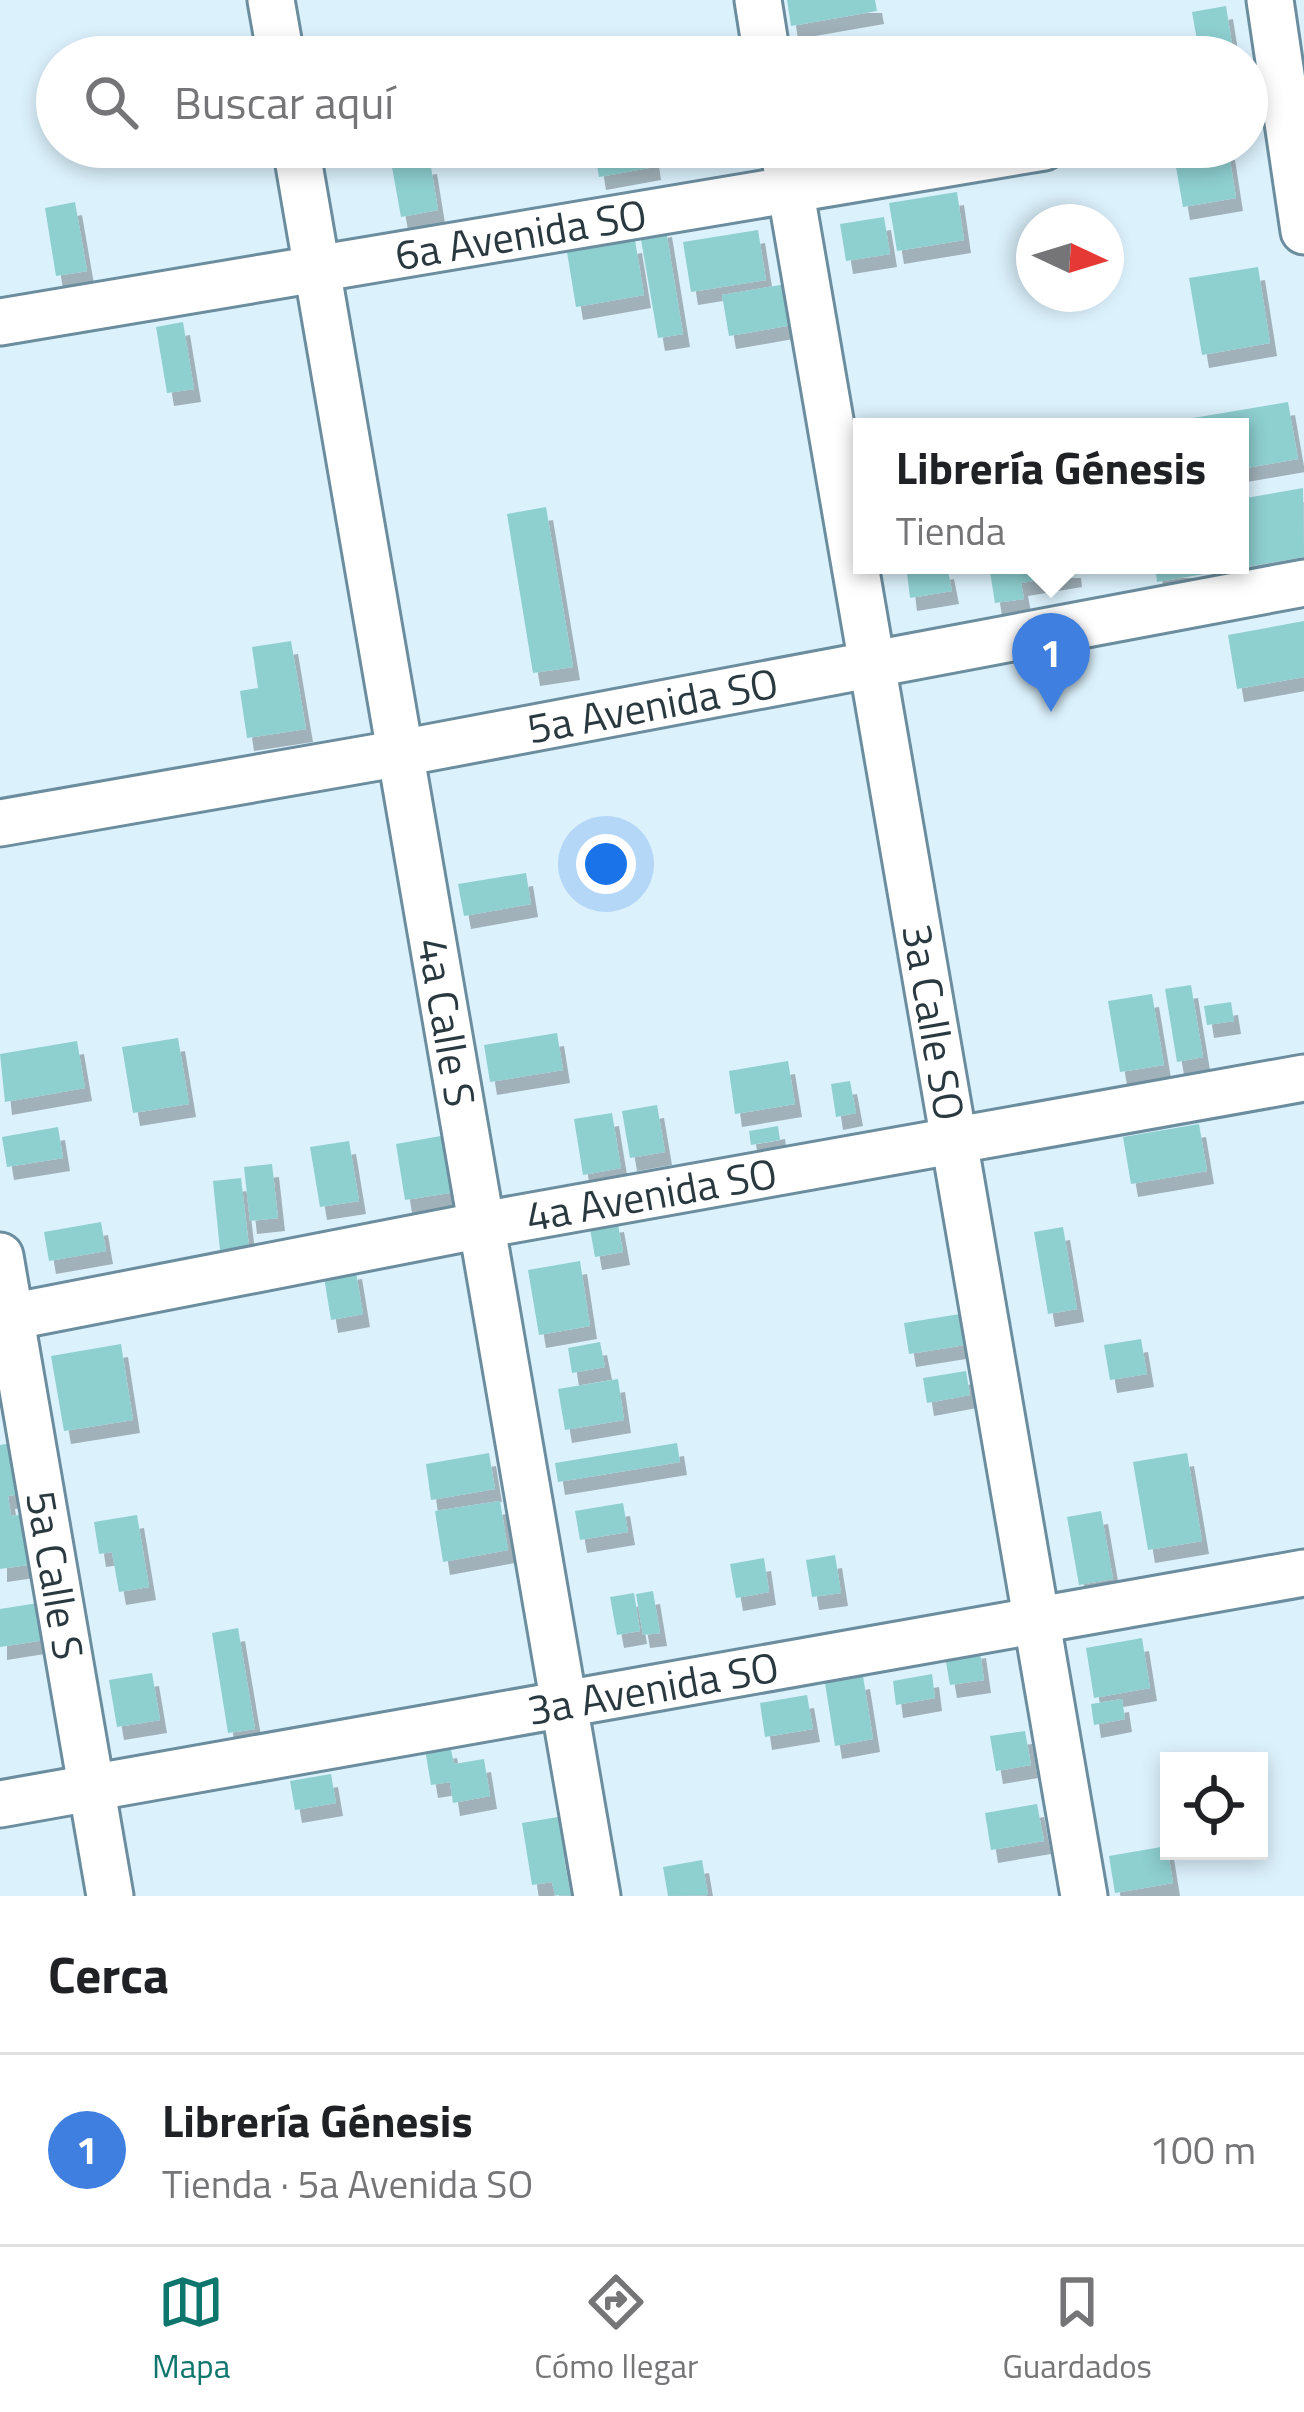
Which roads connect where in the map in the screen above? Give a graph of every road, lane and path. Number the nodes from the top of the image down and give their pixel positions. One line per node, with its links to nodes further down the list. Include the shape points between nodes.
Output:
1 (271, 0): 4 (street)
2 (758, 0): 5 (street)
3 (1270, 0): 6 (street)
4 (277, 36)
5 (764, 36)
6 (1278, 106): 11 (street)
7 (300, 168): 12 (street, 4a Calle S)
8 (786, 168): 10 (street, 3a Calle SO)
9 (925, 168): 10 (street, 6a Avenida SO)
10 (790, 192): 12 (street, 6a Avenida SO); 14 (street, 3a Calle SO)
11 (1304, 231)
12 (318, 271): 13 (street, 6a Avenida SO); 18 (street, 4a Calle S)
13 (0, 322)
14 (853, 554)
15 (857, 574): 17 (street, 3a Calle SO)
16 (1304, 583): 17 (street, 5a Avenida SO)
17 (872, 663): 18 (street, 5a Avenida SO); 21 (street, 3a Calle SO)
18 (401, 753): 19 (street, 5a Avenida SO); 22 (street, 4a Calle S)
19 (0, 823)
20 (1304, 1078): 21 (street, 4a Avenida SO)
21 (953, 1140): 22 (street, 4a Avenida SO); 26 (street, 3a Calle SO)
22 (482, 1225): 24 (street, 4a Avenida SO); 27 (street, 4a Calle S)
23 (0, 1256): 24 (street, 5a Calle S)
24 (5, 1318): 28 (street, 5a Calle S)
25 (1304, 1573): 26 (street, 3a Avenida SO)
26 (1036, 1622): 27 (street, 3a Avenida SO); 32 (street, 3a Calle SO)
27 (564, 1703): 28 (street, 3a Avenida SO); 31 (street, 4a Calle S)
28 (92, 1790): 29 (street, 3a Avenida SO); 30 (street, 5a Calle S)
29 (0, 1804)
30 (110, 1896)
31 (597, 1896)
32 (1084, 1896)

